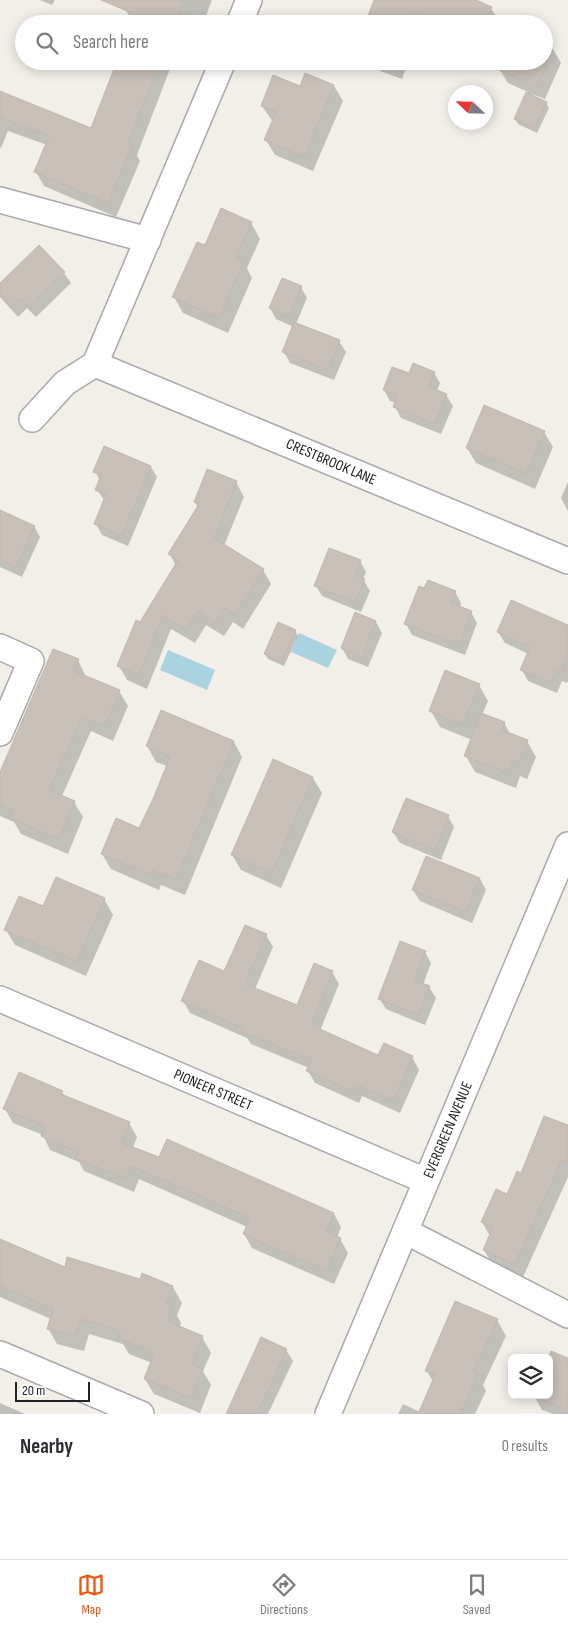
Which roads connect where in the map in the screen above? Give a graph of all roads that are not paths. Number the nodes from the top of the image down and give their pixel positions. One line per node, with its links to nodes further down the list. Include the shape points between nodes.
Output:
1 (250, 0): 2 (street)
2 (243, 15)
3 (220, 70): 5 (street)
4 (0, 200): 5 (street)
5 (148, 240): 6 (street)
6 (95, 364): 7 (street, via 65,383); 8 (street, CRESTBROOK LANE)
7 (32, 419)
8 (568, 561)
9 (0, 647): 10 (street, via 31,661)
10 (0, 733)
11 (568, 845): 13 (street, EVERGREEN AVENUE)
12 (0, 999): 13 (street, PIONEER STREET)
13 (426, 1181): 14 (street, EVERGREEN AVENUE)
14 (405, 1231): 15 (street); 18 (street, EVERGREEN AVENUE)
15 (568, 1314)
16 (0, 1354): 17 (street)
17 (141, 1414)
18 (328, 1414)

